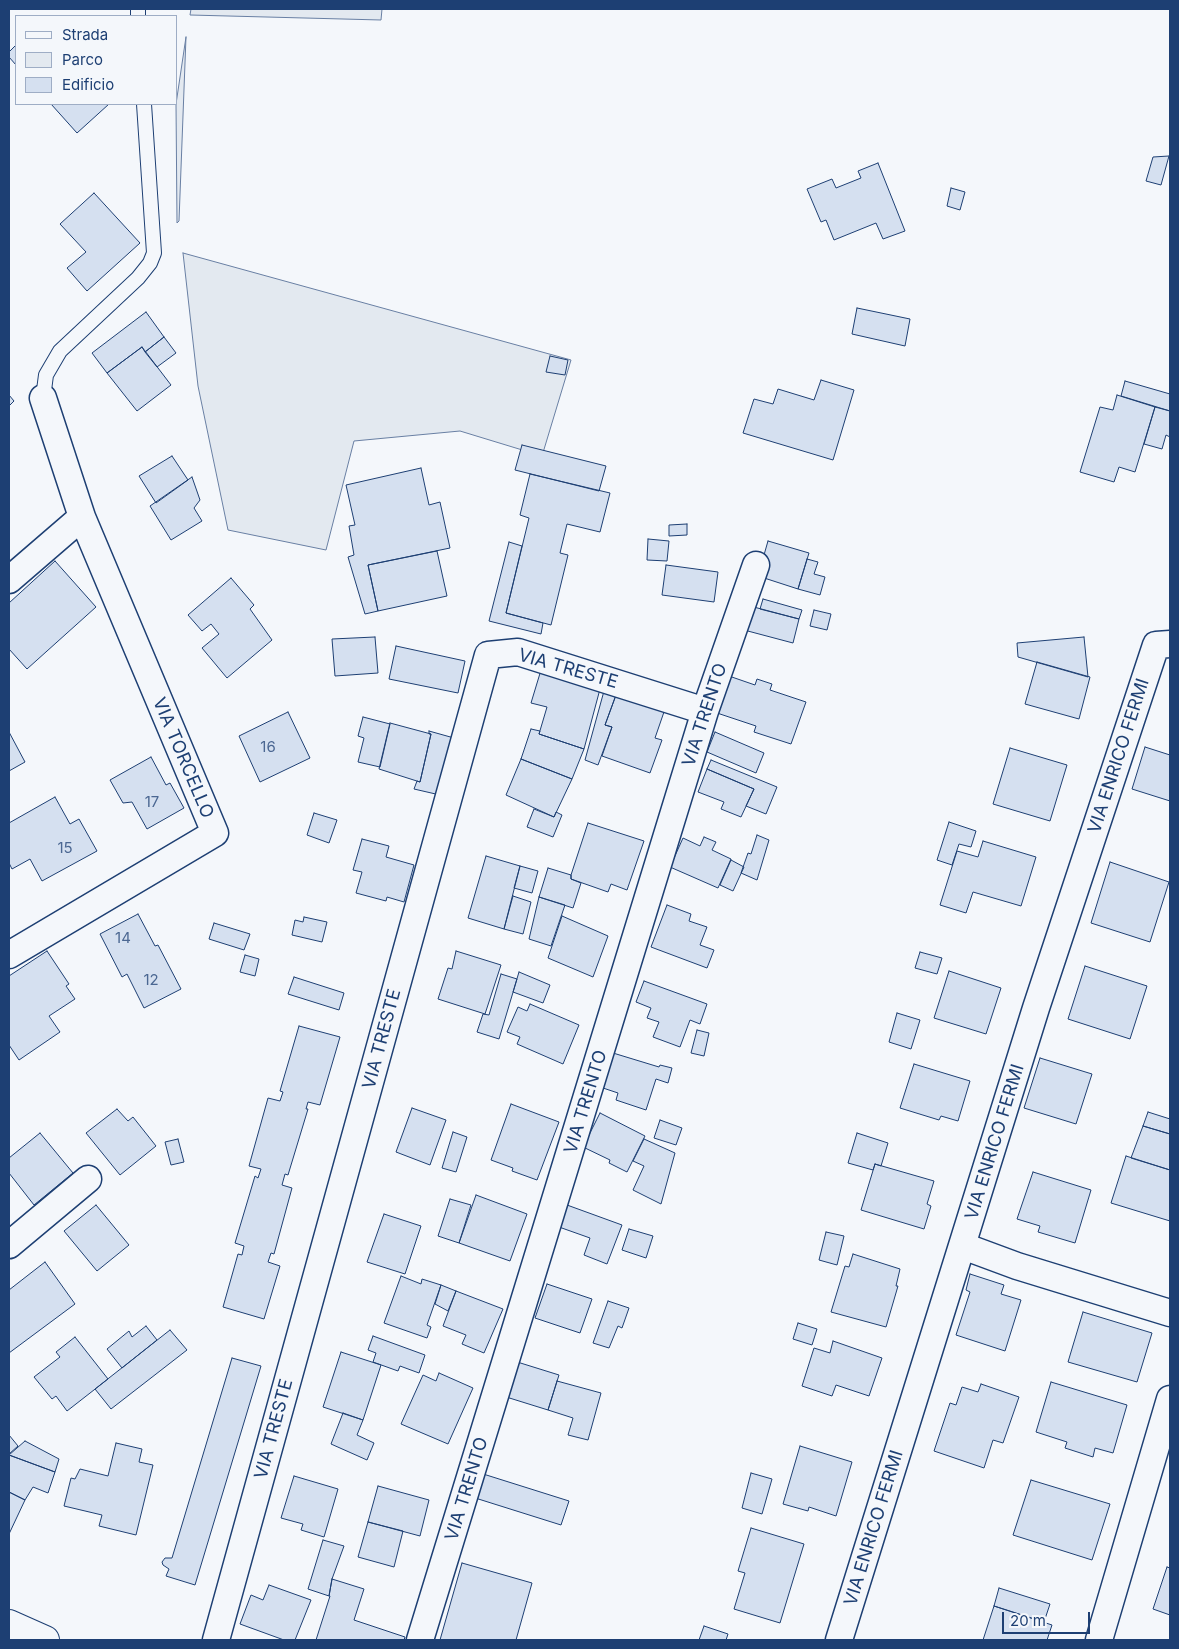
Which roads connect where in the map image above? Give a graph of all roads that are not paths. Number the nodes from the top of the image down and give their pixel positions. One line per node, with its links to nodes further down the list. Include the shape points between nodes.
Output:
1 (144, 105): 2 (lane, via 154,253 138,278 60,351 46,375)
2 (43, 398): 3 (street, VIA TORCELLO)
3 (82, 517): 5 (street); 8 (street, VIA TORCELLO, via 215,833)
4 (756, 565): 7 (street, VIA TRENTO)
5 (9, 580)
6 (1163, 644): 11 (street, VIA ENRICO FERMI, via 1036,1008)
7 (706, 711): 16 (street, VIA TRESTE, via 518,652 488,656); 17 (street, VIA TRENTO)
8 (9, 955)
9 (88, 1179): 10 (street)
10 (9, 1245)
11 (962, 1246): 12 (street); 18 (street, VIA ENRICO FERMI)
12 (1170, 1313)
13 (1170, 1399): 19 (street)
14 (9, 1624): 15 (street)
15 (45, 1640)
16 (216, 1640)
17 (420, 1640)
18 (839, 1640)
19 (1098, 1640)

